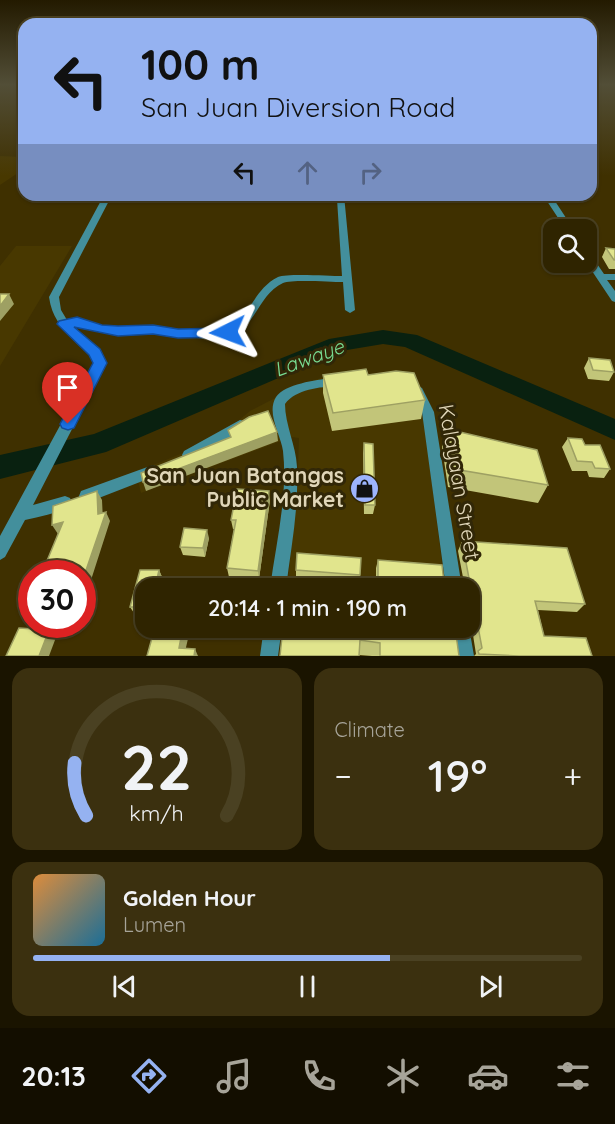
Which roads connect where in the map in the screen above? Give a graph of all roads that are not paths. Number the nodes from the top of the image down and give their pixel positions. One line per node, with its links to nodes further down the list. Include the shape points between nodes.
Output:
1 (105, 201): 11 (street, via 54,297 54,309)
2 (340, 201): 8 (street)
3 (551, 201): 4 (street)
4 (563, 219)
5 (597, 271): 6 (street)
6 (601, 277): 7 (street); 9 (street)
7 (615, 277)
8 (346, 279): 10 (street); 11 (street, via 282,279 267,290 242,325 219,334 153,329 118,331 77,322)
9 (615, 299)
10 (350, 310)
11 (63, 324): 15 (street, via 99,358 98,370)
12 (355, 381): 17 (street, via 319,384 276,405 289,449 289,497)
13 (411, 385): 18 (street, Kalayaan Street, via 428,412)
14 (248, 419): 15 (street, via 195,452 169,463 54,507)
15 (22, 510): 16 (street)
16 (0, 552)
17 (279, 578)
18 (453, 578)
19 (271, 638): 21 (street)
20 (462, 638): 22 (street)
21 (269, 656)
22 (465, 656)

